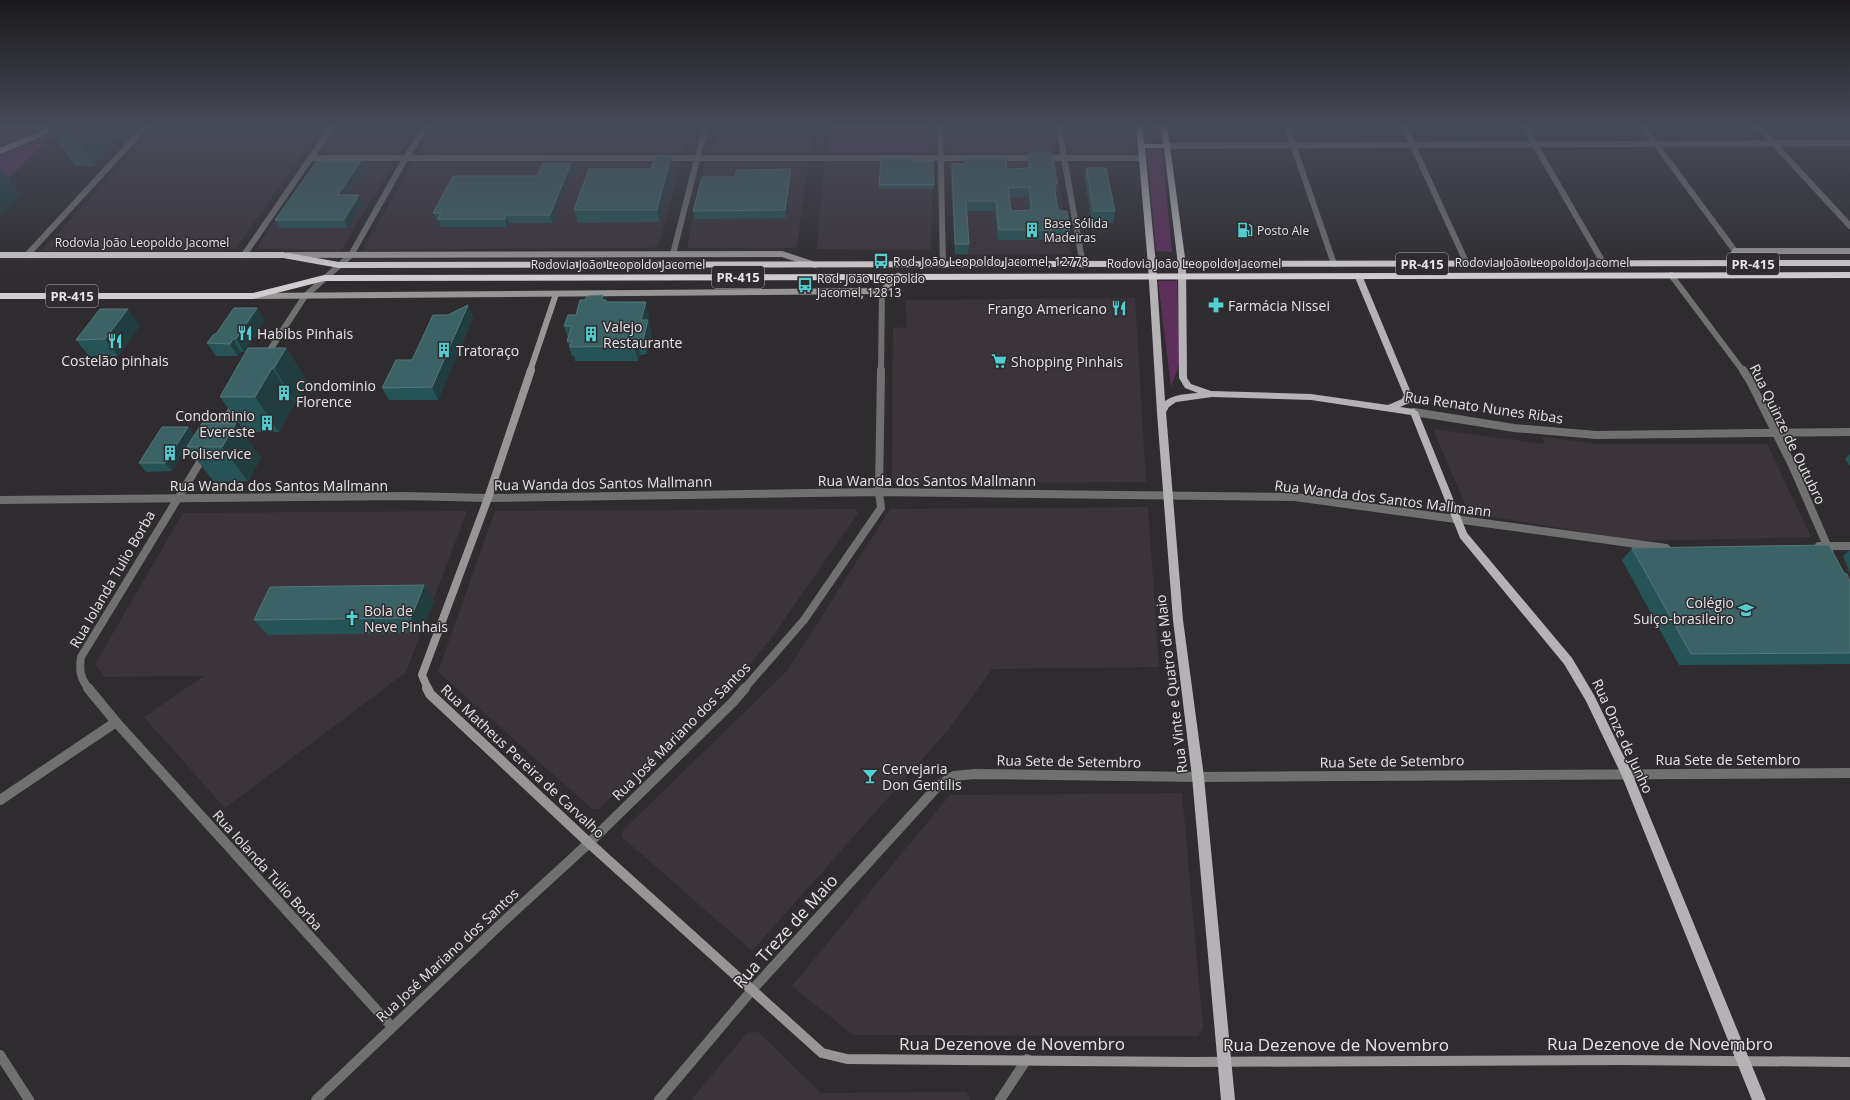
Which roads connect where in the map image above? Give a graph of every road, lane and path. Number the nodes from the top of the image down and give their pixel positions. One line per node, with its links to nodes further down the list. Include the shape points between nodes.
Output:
1 (101, 175): 20 (street)
2 (300, 175): 21 (street)
3 (397, 175): 22 (street)
4 (693, 175): 18 (street)
5 (941, 175): 31 (street)
6 (1067, 175): 32 (street)
7 (1144, 175): 33 (main road, Rua Vinte e Quatro de Maio)
8 (1171, 175): 34 (main road)
9 (1304, 175): 24 (street)
10 (1426, 175): 25 (street)
11 (1553, 175): 26 (street)
12 (1679, 175): 15 (street)
13 (1803, 175): 14 (street)
14 (1850, 226)
15 (1735, 251): 16 (street); 28 (street)
16 (1850, 251)
17 (283, 254): 21 (highway, Rodovia João Leopoldo Jacomel); 22 (street, Rodovia João Leopoldo Jacomel); 29 (highway, Rodovia João Leopoldo Jacomel / PR-415)
18 (673, 254): 22 (street, Rodovia João Leopoldo Jacomel); 30 (street, Rodovia João Leopoldo Jacomel, via 782,254)
19 (0, 255): 20 (highway, Rodovia João Leopoldo Jacomel)
20 (27, 255): 21 (highway, Rodovia João Leopoldo Jacomel)
21 (244, 255)
22 (351, 255): 29 (street)
23 (1850, 263): 28 (highway, Rodovia João Leopoldo Jacomel / PR-415)
24 (1334, 264): 25 (highway, Rodovia João Leopoldo Jacomel / PR-415); 34 (highway, Rodovia João Leopoldo Jacomel / PR-415)
25 (1467, 264): 26 (highway, Rodovia João Leopoldo Jacomel / PR-415)
26 (1604, 264): 27 (highway, Rodovia João Leopoldo Jacomel / PR-415)
27 (1662, 264): 28 (highway, Rodovia João Leopoldo Jacomel / PR-415); 36 (highway)
28 (1730, 264)
29 (339, 265): 30 (highway, Rodovia João Leopoldo Jacomel / PR-415); 41 (street)
30 (817, 265): 31 (highway, Rodovia João Leopoldo Jacomel / PR-415)
31 (943, 265): 32 (highway, Rodovia João Leopoldo Jacomel / PR-415)
32 (1083, 265): 33 (highway, Rodovia João Leopoldo Jacomel / PR-415)
33 (1152, 265): 34 (highway, Rodovia João Leopoldo Jacomel / PR-415); 39 (main road, Rua Vinte e Quatro de Maio)
34 (1182, 265): 40 (main road)
35 (1358, 275): 36 (highway, Rodovia João Leopoldo Jacomel / PR-415); 40 (highway, Rodovia João Leopoldo Jacomel / PR-415); 50 (main road, via 1408,395 1406,401)
36 (1671, 275): 37 (highway, Rodovia João Leopoldo Jacomel / PR-415); 54 (street, Rua Quinze de Outubro, via 1744,371)
37 (1850, 275)
38 (898, 276): 39 (highway, Rodovia João Leopoldo Jacomel / PR-415); 41 (highway, Rodovia João Leopoldo Jacomel / PR-415); 42 (street)
39 (1152, 276): 40 (highway, Rodovia João Leopoldo Jacomel / PR-415); 52 (main road, Rua Vinte e Quatro de Maio)
40 (1182, 276): 48 (main road, via 1183,378 1188,386)
41 (324, 278): 45 (highway, Rodovia João Leopoldo Jacomel / PR-415); 46 (street)
42 (882, 291): 43 (street, Rodovia João Leopoldo Jacomel); 57 (street, Rua José Mariano dos Santos)
43 (556, 294): 46 (street, Rodovia João Leopoldo Jacomel); 59 (street, Rua Matheus Pereira de Carvalho)
44 (0, 296): 45 (highway, Rodovia João Leopoldo Jacomel / PR-415)
45 (253, 296): 46 (street, Rodovia João Leopoldo Jacomel)
46 (305, 296): 47 (street)
47 (263, 361)
48 (1212, 394): 50 (main road, Rua Renato Nunes Ribas, via 1311,397); 52 (main road, via 1173,400 1166,405)
49 (241, 396): 55 (street)
50 (1388, 409): 51 (main road, Rua Renato Nunes Ribas)
51 (1414, 412): 54 (street, Rua Renato Nunes Ribas, via 1514,428 1596,435); 62 (main road, Rua Onze de Junho)
52 (1161, 414): 58 (main road, Rua Vinte e Quatro de Maio)
53 (1850, 432): 54 (street, Rua Renato Nunes Ribas)
54 (1776, 434): 64 (street, Rua Quinze de Outubro)
55 (215, 437)
56 (208, 450): 60 (street, Rua Iolanda Tulio Borba)
57 (879, 492): 58 (street, Rua Wanda dos Santos Mallmann); 59 (street, Rua Wanda dos Santos Mallmann); 74 (street, Rua José Mariano dos Santos, via 881,508 804,620 733,702)
58 (1168, 494): 62 (street, Rua Wanda dos Santos Mallmann, via 1295,498); 71 (main road, Rua Vinte e Quatro de Maio, via 1178,620)
59 (488, 498): 60 (street, Rua Wanda dos Santos Mallmann, via 405,496); 74 (street, Rua Matheus Pereira de Carvalho, via 422,675 430,694)
60 (176, 499): 61 (street, Rua Wanda dos Santos Mallmann); 68 (street, Rua Iolanda Tulio Borba, via 82,657 79,670 84,682)
61 (0, 500)
62 (1459, 520): 66 (street, Rua Wanda dos Santos Mallmann, via 1656,548); 70 (main road, Rua Onze de Junho, via 1464,535 1568,661 1579,678)
63 (1812, 546): 64 (street)
64 (1827, 546): 65 (street); 67 (street, Rua Quinze de Outubro)
65 (1850, 546)
66 (1672, 548)
67 (1834, 560)
68 (116, 722): 73 (street); 76 (street, Rua Iolanda Tulio Borba)
69 (1850, 773): 70 (street, Rua Sete de Setembro)
70 (1626, 774): 71 (street, Rua Sete de Setembro); 80 (main road, Rua Onze de Junho)
71 (1198, 777): 72 (street, Rua Sete de Setembro, via 975,774 954,776); 81 (main road, Rua Vinte e Quatro de Maio)
72 (938, 786): 75 (street, Rua Treze de Maio)
73 (0, 800)
74 (589, 843): 75 (street, Rua Matheus Pereira de Carvalho); 76 (street, Rua José Mariano dos Santos)
75 (752, 990): 77 (street, Rua Matheus Pereira de Carvalho); 85 (street, Rua Treze de Maio)
76 (392, 1027): 84 (street, Rua José Mariano dos Santos)
77 (822, 1054): 79 (street, Rua Dezenove de Novembro, via 847,1059)
78 (0, 1055): 83 (street)
79 (1027, 1059): 81 (street, Rua Dezenove de Novembro); 86 (street)
80 (1742, 1060): 81 (street, Rua Dezenove de Novembro); 82 (street, Rua Dezenove de Novembro); 88 (main road, Rua Onze de Junho)
81 (1225, 1062): 87 (main road, Rua Vinte e Quatro de Maio)
82 (1850, 1062)
83 (29, 1100)
84 (316, 1100)
85 (659, 1100)
86 (1000, 1100)
87 (1228, 1100)
88 (1759, 1100)

